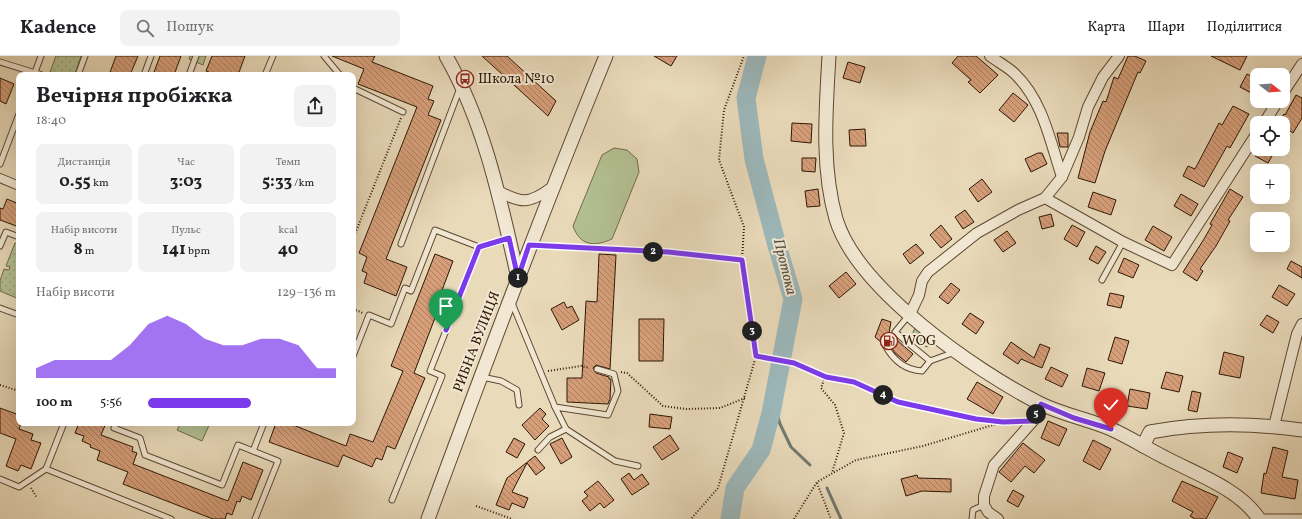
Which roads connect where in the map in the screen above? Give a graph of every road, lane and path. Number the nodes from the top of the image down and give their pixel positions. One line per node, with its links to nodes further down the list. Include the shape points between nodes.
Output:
1 (41, 56): 16 (lane)
2 (86, 56): 17 (lane)
3 (151, 56): 18 (lane)
4 (196, 56): 19 (lane)
5 (273, 56): 20 (lane)
6 (324, 56): 21 (lane)
7 (446, 56): 23 (street)
8 (606, 56): 32 (street, РИБНА ВУЛИЦЯ)
9 (744, 56): 43 (path, via 724,110 719,160 744,227)
10 (829, 56): 49 (street, via 827,147 832,200 837,221 856,257 873,280)
11 (990, 56): 29 (street, via 1014,73 1031,94 1044,119)
12 (1119, 56): 29 (street, via 1104,76 1088,106 1079,137)
13 (0, 62): 15 (lane)
14 (1302, 64): 22 (street)
15 (28, 72)
16 (35, 72)
17 (79, 72)
18 (145, 72)
19 (192, 72)
20 (266, 72)
21 (337, 72)
22 (1290, 82)
23 (461, 85): 33 (street, via 473,108); 39 (lane)
24 (356, 89): 25 (lane)
25 (403, 112): 35 (path)
26 (16, 122): 28 (lane)
27 (1250, 144): 38 (street, via 1172,264)
28 (0, 164)
29 (1062, 177): 34 (street)
30 (0, 178): 31 (street)
31 (16, 185)
32 (551, 188): 33 (street, via 536,199 523,202); 40 (street, РИБНА ВУЛИЦЯ)
33 (496, 190): 37 (street)
34 (1045, 198): 38 (street); 49 (street, via 997,221 937,264 922,281)
35 (356, 231)
36 (16, 236): 41 (lane, via 6,232)
37 (509, 238): 42 (lane); 44 (street)
38 (1123, 242): 45 (lane)
39 (401, 244)
40 (529, 245): 43 (path, via 668,252); 44 (street, РИБНА ВУЛИЦЯ)
41 (0, 246)
42 (479, 247): 52 (lane, via 435,230 411,291 405,288 391,324 369,315); 84 (lane, via 430,372 442,376)
43 (742, 260): 54 (path)
44 (518, 278): 46 (street, РИБНА ВУЛИЦЯ)
45 (1102, 280)
46 (511, 301): 57 (street, РИБНА ВУЛИЦЯ); 65 (lane)
47 (0, 308): 48 (lane)
48 (16, 314)
49 (910, 314): 53 (street); 55 (lane, via 894,334)
50 (1302, 324): 71 (street, via 1297,334)
51 (885, 345): 55 (lane, via 890,355 910,370 922,370)
52 (356, 348)
53 (957, 352): 55 (lane); 62 (street)
54 (756, 356): 58 (path, via 794,363); 61 (path)
55 (930, 361)
56 (597, 369): 65 (lane, via 614,374 618,391 608,415)
57 (481, 377): 63 (lane, via 501,381 517,390); 87 (street, РИБНА ВУЛИЦЯ)
58 (826, 377): 67 (path, via 854,382 898,402 976,419); 79 (path, via 821,388 835,405 844,433)
59 (0, 385): 60 (path)
60 (16, 390)
61 (745, 398): 64 (path, via 720,408 686,409); 94 (path, via 718,488)
62 (1041, 404): 66 (street); 74 (street, via 1074,418 1111,429)
63 (519, 405)
64 (663, 406)
65 (555, 408): 72 (lane)
66 (1033, 421): 67 (path); 85 (street, via 994,465 984,496)
67 (1003, 422): 79 (path, via 923,446 856,460)
68 (63, 426): 78 (lane)
69 (115, 426): 76 (lane, via 114,428 140,438 145,455 222,486 238,445)
70 (263, 426): 76 (lane)
71 (1274, 426): 73 (street); 74 (street, via 1182,426 1150,432)
72 (566, 429): 75 (lane, via 550,437); 77 (lane, via 615,461)
73 (1302, 430)
74 (1143, 446): 89 (street, via 1228,490 1241,499)
75 (538, 450)
76 (253, 451): 91 (lane, via 278,461)
77 (638, 466)
78 (46, 469): 81 (lane); 90 (lane)
79 (832, 474): 82 (path)
80 (0, 479): 81 (lane, via 19,487)
81 (27, 482): 83 (path)
82 (817, 482): 95 (path); 96 (path)
83 (37, 498)
84 (392, 500)
85 (984, 505): 97 (lane, via 973,510); 98 (street, via 988,512)
86 (476, 506): 93 (path)
87 (430, 513): 92 (street, РИБНА ВУЛИЦЯ)
88 (1302, 517): 89 (lane)
89 (1259, 518)
90 (172, 519)
91 (255, 519)
92 (419, 519)
93 (512, 519)
94 (691, 519)
95 (794, 519)
96 (831, 519)
97 (972, 519)
98 (998, 519)

